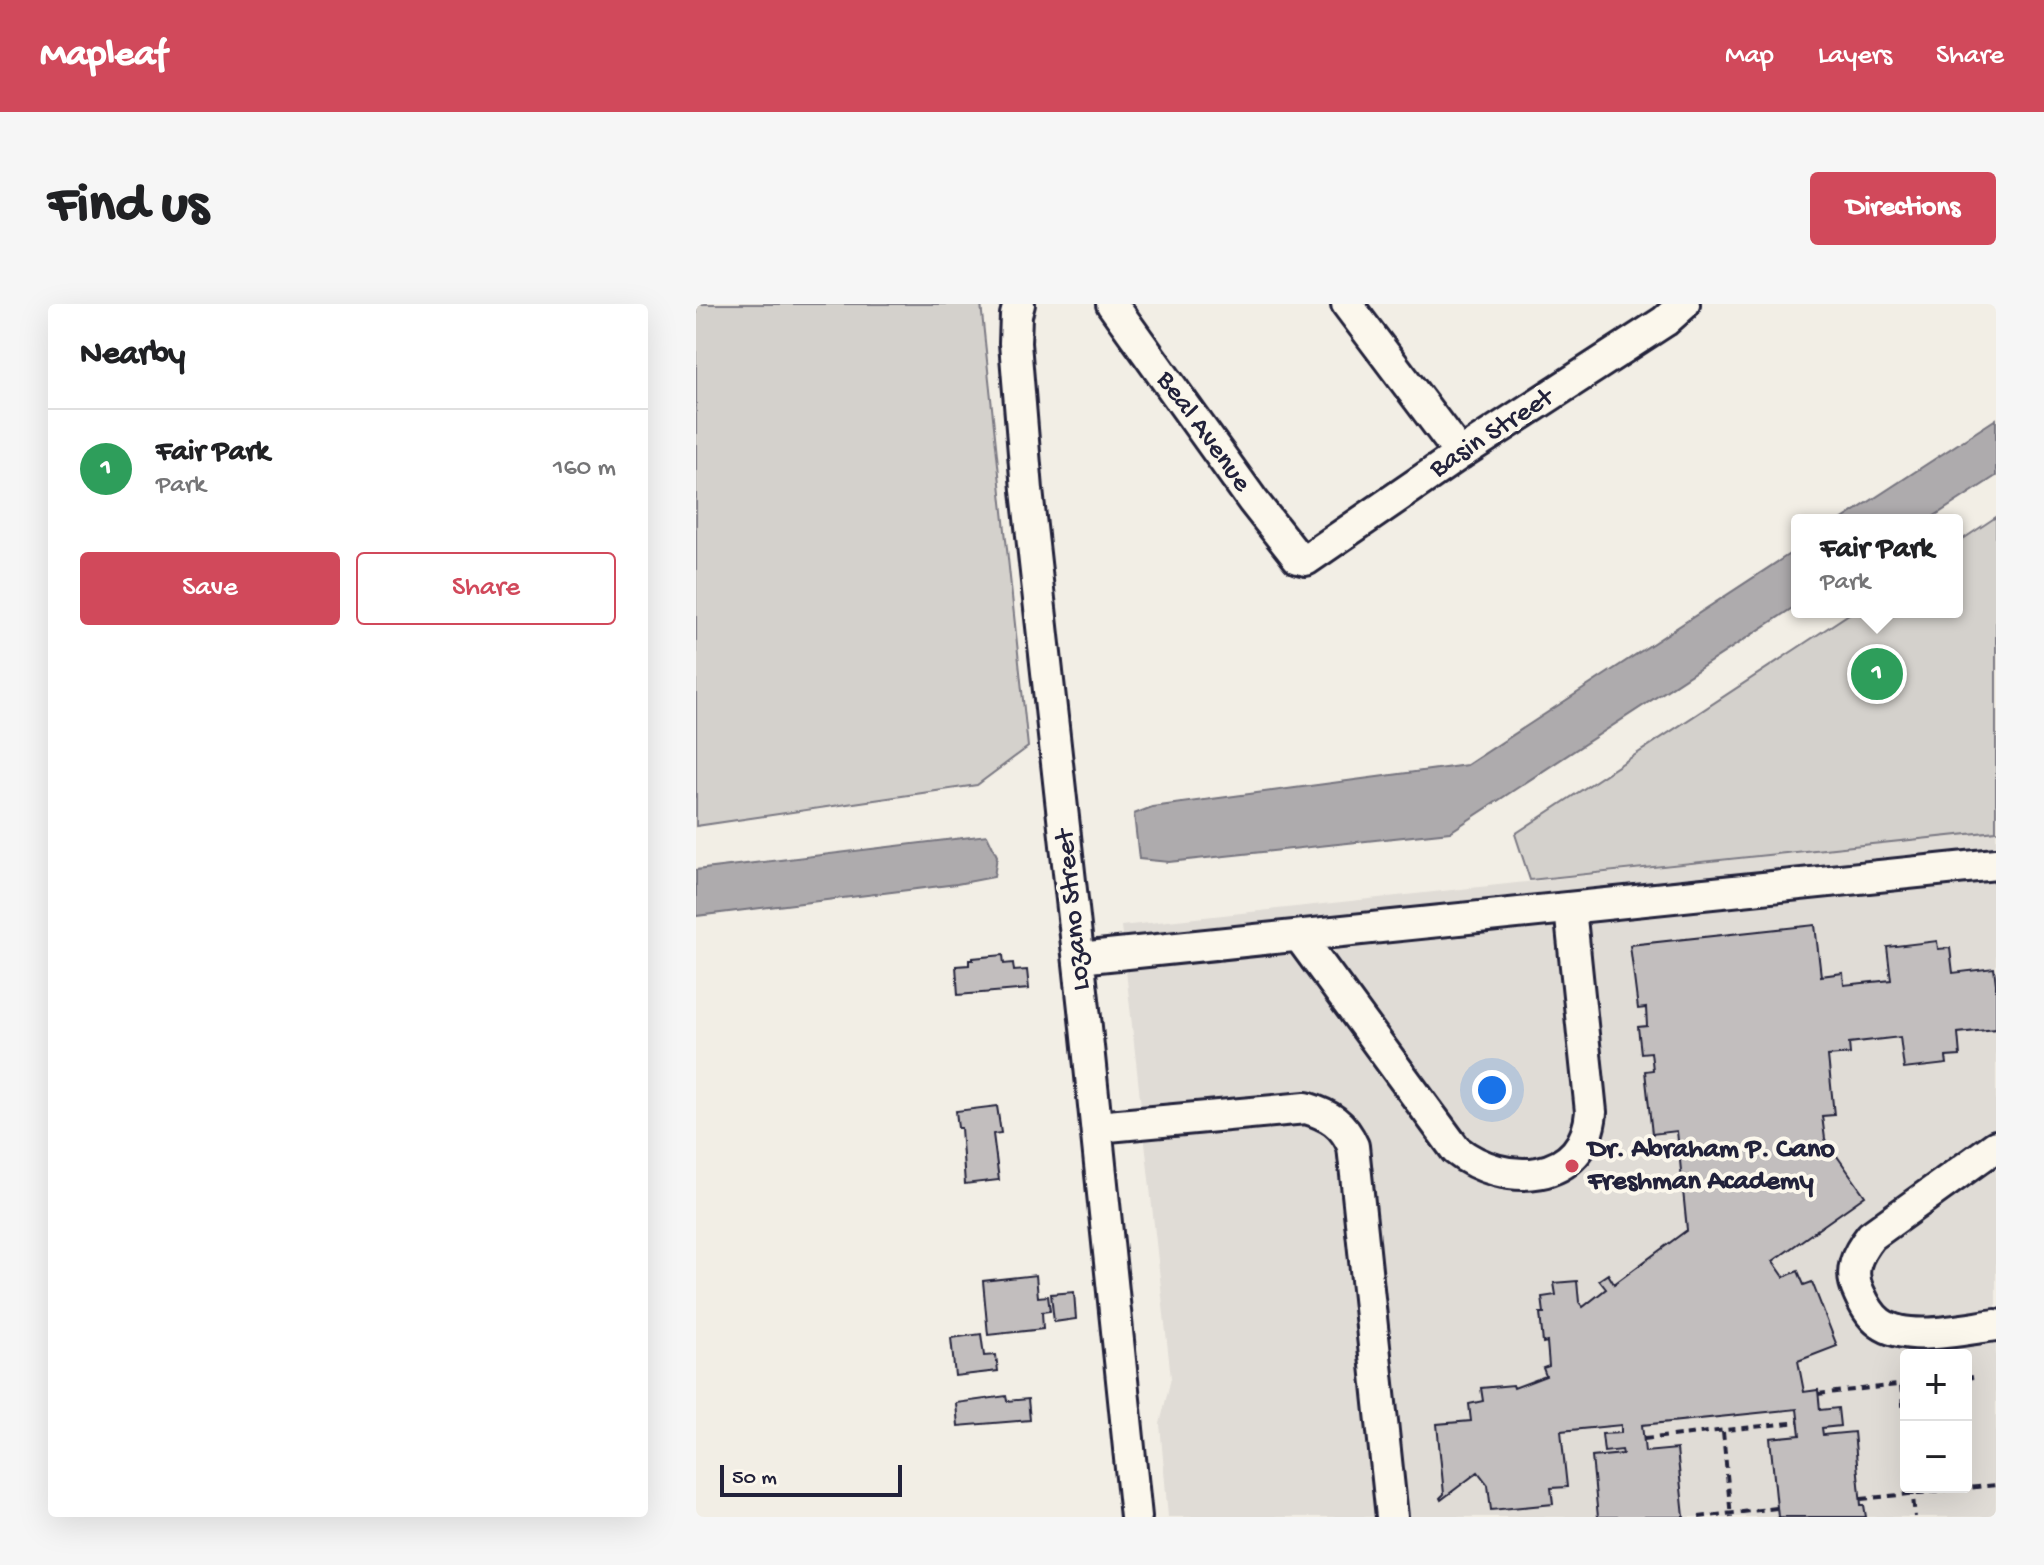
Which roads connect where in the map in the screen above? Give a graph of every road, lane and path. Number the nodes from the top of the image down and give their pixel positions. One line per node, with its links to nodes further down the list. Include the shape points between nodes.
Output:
1 (1019, 304): 10 (street, Lozano Street, via 1015,343 1027,490)
2 (1112, 304): 6 (street, Beal Avenue)
3 (1347, 304): 5 (street)
4 (1684, 304): 5 (street, Basin Street)
5 (1460, 454): 6 (street, Basin Street, via 1306,560)
6 (1298, 558)
7 (1996, 864): 8 (street)
8 (1570, 908): 9 (street); 9 (street, via 1589,1130 1566,1162 1531,1173 1488,1170 1456,1150)
9 (1299, 936): 10 (street)
10 (1079, 958): 11 (street, Lozano Street)
11 (1097, 1127): 24 (street, Lozano Street); 25 (street, via 1306,1108 1324,1113 1347,1133 1355,1162)
12 (1996, 1146): 13 (street, via 1871,1236 1853,1268 1865,1307 1880,1323 1900,1332)
13 (1996, 1325)
14 (1900, 1385): 15 (path)
15 (1818, 1394)
16 (1799, 1422): 17 (path)
17 (1723, 1431): 18 (path); 23 (path)
18 (1644, 1439)
19 (1996, 1485): 20 (path)
20 (1913, 1494): 21 (path); 27 (path)
21 (1861, 1499)
22 (1777, 1508): 23 (path)
23 (1731, 1515): 26 (path)
24 (1136, 1517)
25 (1392, 1517)
26 (1699, 1517)
27 (1915, 1517)

